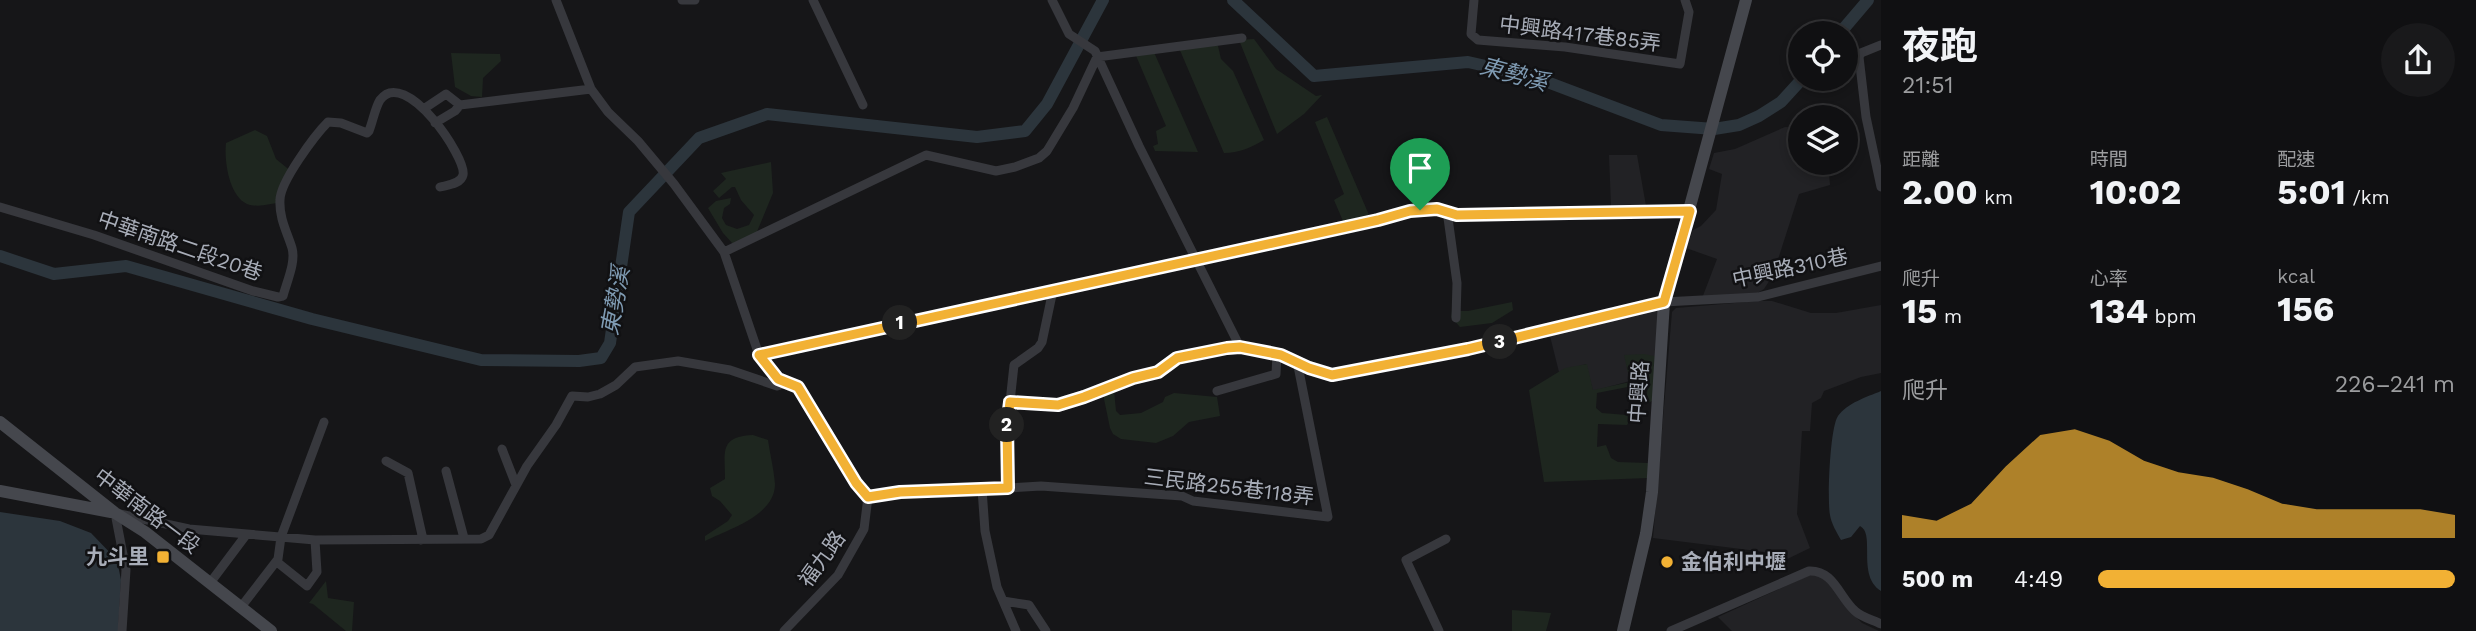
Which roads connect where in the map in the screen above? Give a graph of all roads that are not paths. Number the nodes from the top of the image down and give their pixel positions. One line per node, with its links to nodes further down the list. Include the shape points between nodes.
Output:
1 (556, 0): 12 (street)
2 (682, 0): 3 (street)
3 (695, 0)
4 (813, 0): 14 (street)
5 (1052, 0): 11 (street, via 1071,35)
6 (1474, 0): 7 (street, 中興路417巷85弄, via 1471,34 1478,40 1681,64 1689,12)
7 (1685, 0)
8 (1746, 0): 21 (street, 中興路)
9 (1242, 38): 11 (street)
10 (1881, 45): 18 (street, via 1859,57)
11 (1096, 54): 22 (street, via 1073,108 1039,158 996,171 926,155); 23 (street)
12 (591, 89): 13 (street); 22 (street, via 674,184)
13 (460, 105): 15 (street, via 446,94); 16 (street)
14 (863, 105)
15 (425, 108): 16 (street); 19 (street, 中華南路二段20巷, via 401,92 387,94 380,100 369,131 328,122 311,142 279,199 293,255 283,296 253,291)
16 (435, 123): 17 (street, via 463,168 460,180)
17 (440, 187)
18 (1881, 187)
19 (0, 206)
20 (1447, 211): 21 (street, via 1457,215); 23 (street, via 1410,211); 27 (street, via 1457,283)
21 (1690, 211): 26 (street, 中興路)
22 (724, 252): 30 (street)
23 (1195, 259): 25 (street); 28 (street)
24 (1881, 265): 26 (street, 中興路310巷, via 1758,297)
25 (1053, 290): 30 (street); 34 (street, via 1042,341 1014,365)
26 (1664, 302): 31 (street, 中興路310巷, via 1468,349 1332,375); 63 (street, 中興路, via 1652,492)
27 (1456, 318)
28 (1240, 347): 29 (street, 中興路310巷); 34 (street, via 1177,358 1158,372 1058,405)
29 (1277, 354): 31 (street, 中興路310巷); 33 (street, via 1276,374)
30 (759, 355): 32 (street, via 778,379)
31 (1297, 361): 41 (street, 三民路255巷118弄, via 1328,517 1182,496 1041,486)
32 (788, 382): 40 (street, via 777,386 730,370 678,361 635,367 600,394 572,396); 44 (street, via 798,387)
33 (1217, 391)
34 (1010, 402): 41 (street)
35 (0, 422): 45 (street, 中華南路一段)
36 (324, 422): 47 (street)
37 (502, 449): 40 (street)
38 (386, 461): 51 (street, via 408,473)
39 (446, 471): 48 (street)
40 (516, 485): 48 (street, via 489,535)
41 (1008, 488): 42 (street)
42 (982, 489): 44 (street); 54 (street, via 985,531)
43 (0, 491): 45 (street)
44 (868, 497): 59 (street, 福九路, via 864,529 838,575)
45 (115, 513): 46 (street, via 189,529); 53 (street, 中華南路一段); 58 (street, via 127,570)
46 (246, 535): 47 (street); 53 (street)
47 (281, 537): 50 (street); 52 (street)
48 (464, 538): 51 (street)
49 (1446, 539): 62 (street, via 1406,560)
50 (315, 540): 51 (street); 52 (street, via 317,572 307,586)
51 (421, 540)
52 (277, 562): 55 (street)
53 (210, 583): 55 (street, 中華南路一段)
54 (1003, 601): 60 (street); 61 (street, via 1029,605)
55 (241, 607): 57 (street, 中華南路一段)
56 (1881, 624): 64 (street, via 1856,612 1818,570)
57 (268, 630)
58 (122, 631)
59 (784, 631)
60 (1016, 631)
61 (1046, 631)
62 (1439, 631)
63 (1623, 631)
64 (1671, 631)

